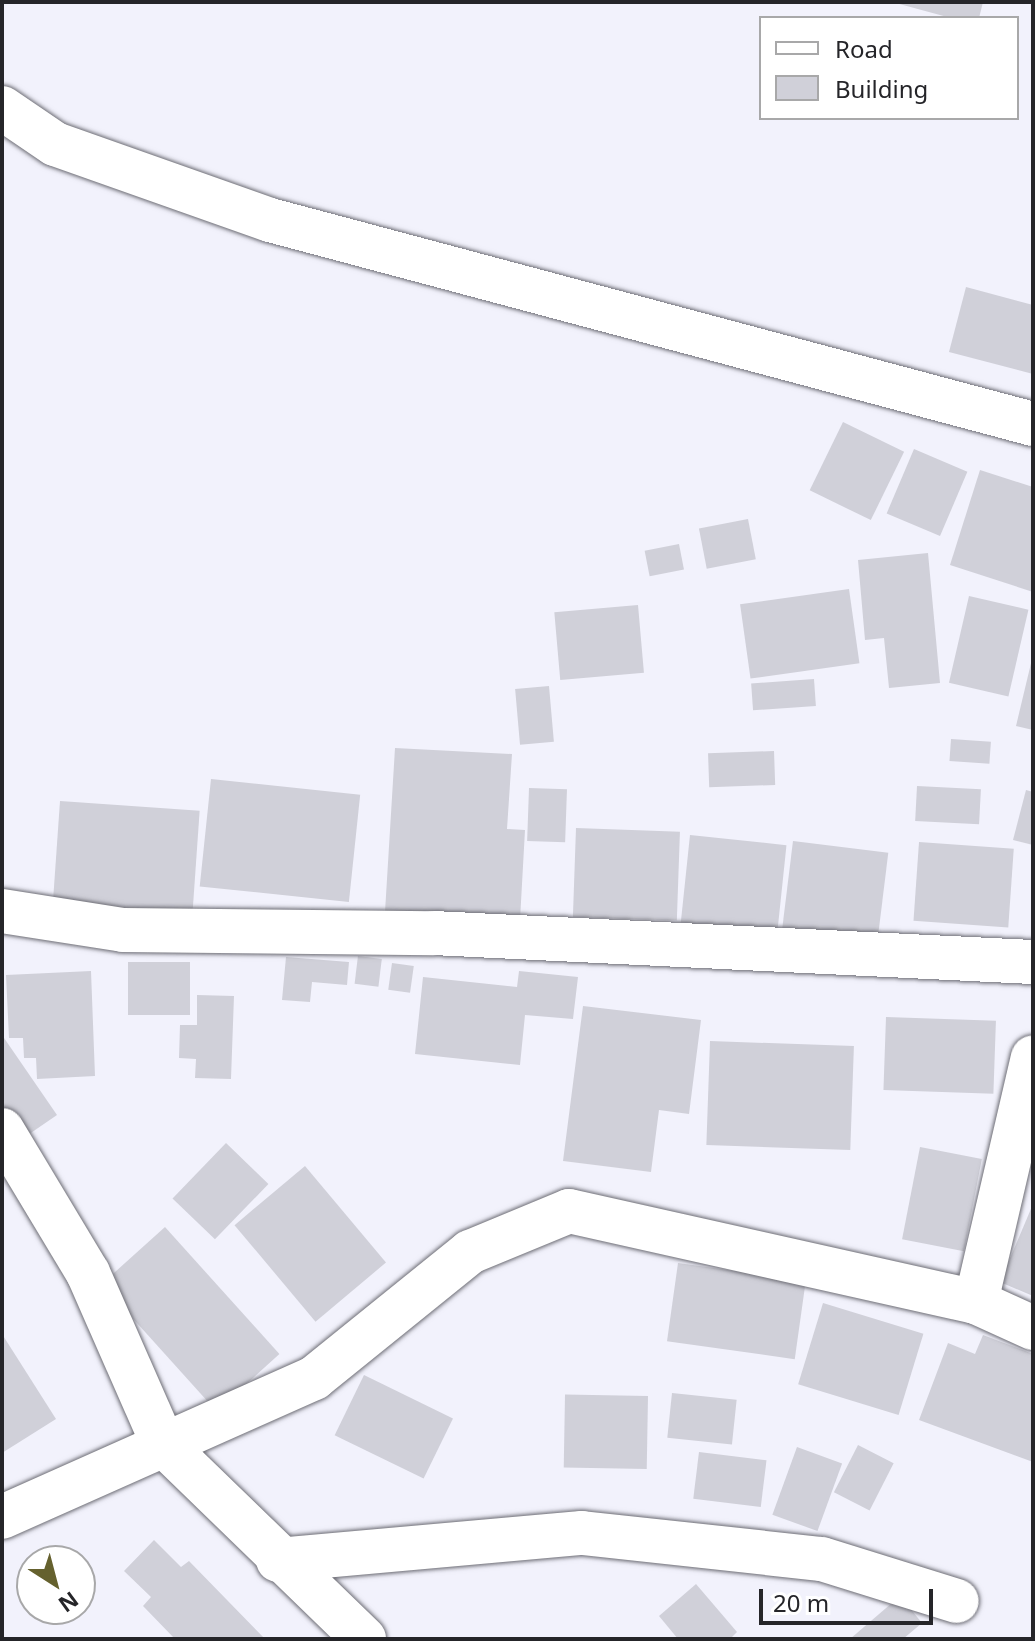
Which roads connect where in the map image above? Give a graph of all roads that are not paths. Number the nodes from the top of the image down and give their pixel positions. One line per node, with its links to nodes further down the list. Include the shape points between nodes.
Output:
1 (2, 108): 2 (street, via 55,144 270,220)
2 (1033, 424)
3 (2, 911): 4 (street, via 123,930 433,933)
4 (1033, 962)
5 (1033, 1058): 7 (street)
6 (2, 1130): 9 (street, via 88,1273)
7 (976, 1302): 8 (street); 9 (street, via 569,1211 470,1252 314,1378)
8 (1033, 1328)
9 (163, 1444): 10 (street); 11 (street)
10 (2, 1517)
11 (278, 1560): 12 (street, via 582,1533 822,1559); 13 (street)
12 (957, 1601)
13 (364, 1639)

